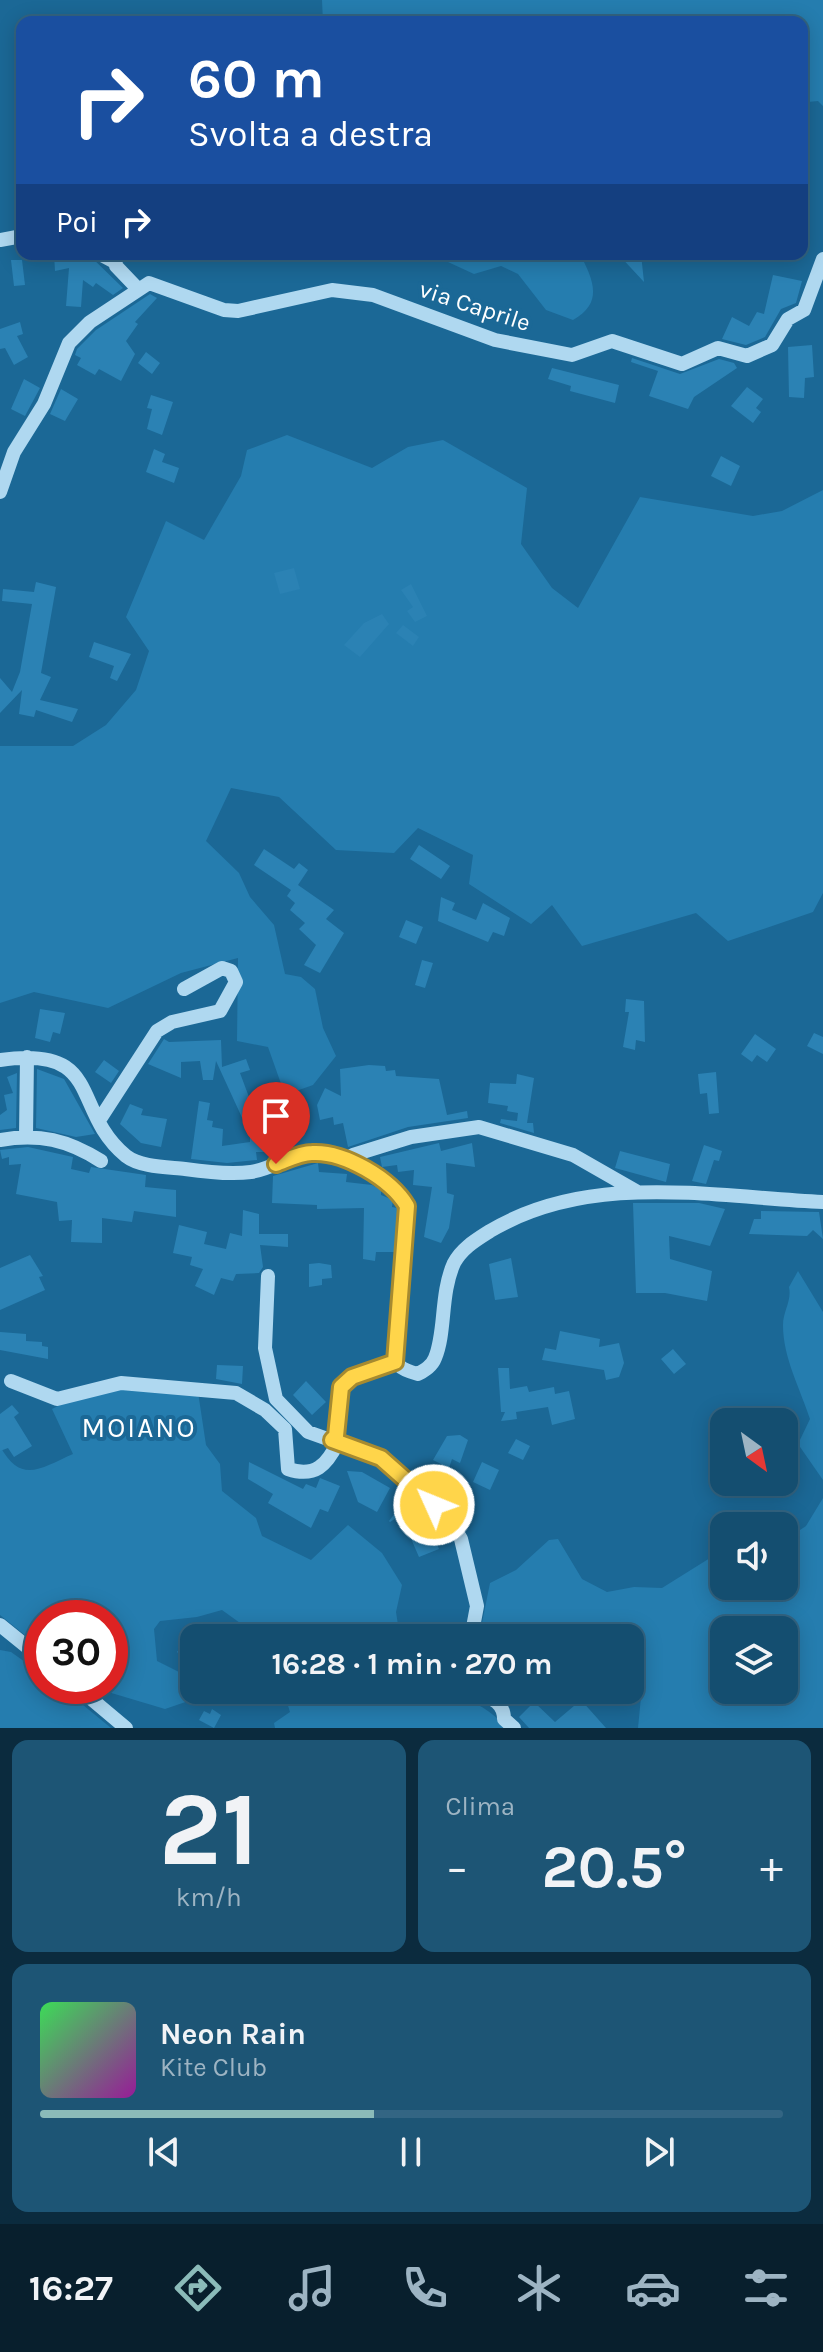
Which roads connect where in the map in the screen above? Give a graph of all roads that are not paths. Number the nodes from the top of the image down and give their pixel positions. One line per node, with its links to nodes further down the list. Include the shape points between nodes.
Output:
1 (823, 259): 3 (street, via Caprile, via 804,310 788,319 772,345 747,356 718,348 682,364 612,341 572,355 495,340 373,295 332,290 238,311)
2 (117, 260): 3 (street)
3 (143, 285): 4 (street, via 69,343 44,404)
4 (6, 457): 5 (street)
5 (0, 492)
6 (184, 989): 9 (street, via 222,968 231,971 236,982 220,1011 172,1022 157,1031)
7 (27, 1057): 8 (street); 9 (street, via 48,1057 65,1066); 10 (street)
8 (0, 1060)
9 (100, 1119): 17 (street, via 128,1158 151,1165 252,1172 310,1153 337,1154 398,1190 408,1223)
10 (26, 1136): 11 (street); 13 (street, via 54,1138)
11 (0, 1140)
12 (353, 1155): 14 (street, via 411,1137 479,1127 573,1155)
13 (101, 1161)
14 (636, 1191): 15 (street); 17 (street, via 602,1193 527,1212 470,1243 450,1271 436,1357 418,1374)
15 (823, 1202)
16 (268, 1276): 19 (street, via 265,1348 276,1399 308,1432)
17 (395, 1362): 19 (street, via 352,1377 341,1387)
18 (11, 1381): 19 (street, via 57,1399 121,1383 236,1393 285,1429 288,1469 304,1474 319,1470 330,1459)
19 (335, 1441): 20 (street, via 381,1458 450,1520 461,1539 477,1606)
20 (474, 1624)
21 (0, 1625): 22 (street)
22 (24, 1644)
23 (97, 1704): 25 (street)
24 (500, 1704): 26 (street)
25 (126, 1728)
26 (514, 1728)

